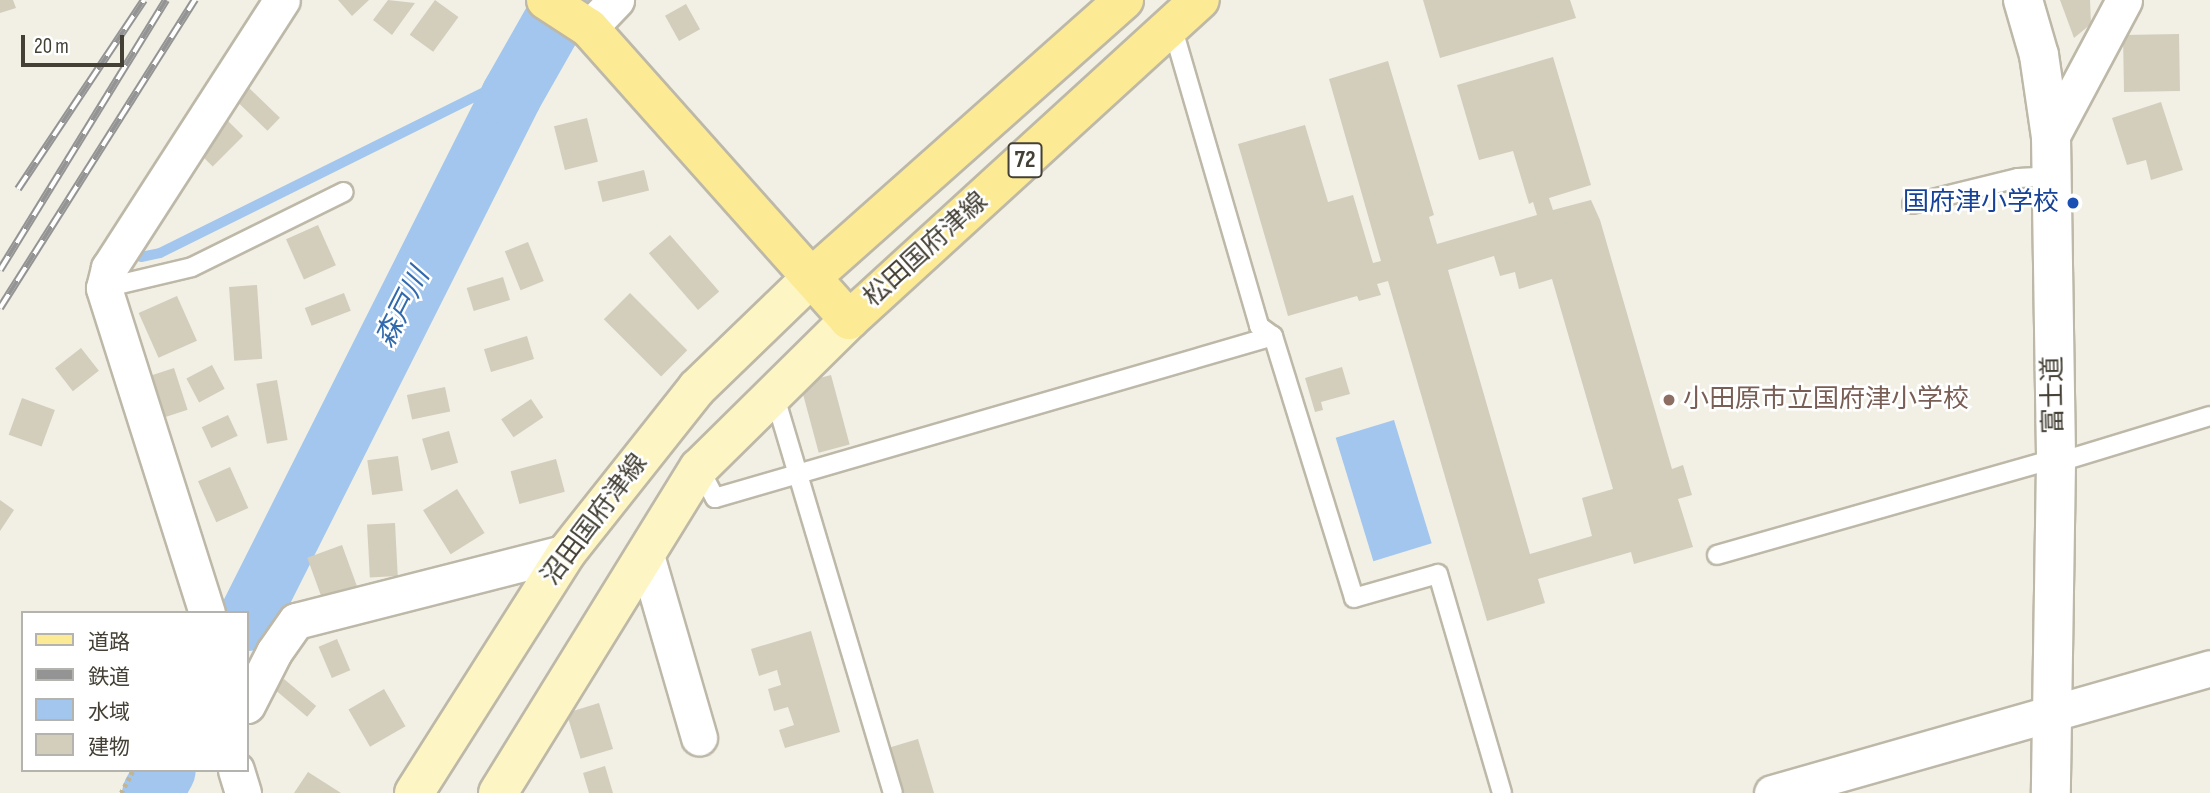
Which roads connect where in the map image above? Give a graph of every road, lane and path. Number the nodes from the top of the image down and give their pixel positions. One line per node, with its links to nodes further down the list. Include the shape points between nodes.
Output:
1 (282, 0): 14 (street)
2 (547, 0): 8 (main road, 松田国府津線)
3 (616, 0): 8 (street)
4 (1124, 0): 15 (main road, 松田国府津線 / 72)
5 (1200, 0): 9 (main road, 松田国府津線 / 72)
6 (2023, 0): 10 (street, 富士道, via 2039,54)
7 (2124, 0): 10 (street)
8 (585, 26): 15 (main road, 松田国府津線)
9 (1172, 26): 16 (main road, 松田国府津線 / 72); 17 (lane, via 1259,326)
10 (2051, 137): 11 (street, 富士道)
11 (2051, 176): 13 (lane, via 2018,178); 20 (street, 富士道)
12 (344, 192): 14 (lane, via 192,267)
13 (1912, 204)
14 (101, 271): 26 (street)
15 (813, 276): 16 (main road, 松田国府津線); 23 (main road, 沼田国府津線, via 697,388)
16 (849, 320): 18 (main road, 沼田国府津線)
17 (1273, 336): 22 (lane); 39 (lane, via 1354,598 1437,574)
18 (773, 391): 21 (main road, 沼田国府津線); 22 (lane)
19 (2210, 416): 20 (lane)
20 (2056, 461): 25 (lane); 30 (street, 富士道)
21 (699, 468): 22 (lane, via 715,498); 24 (main road, 沼田国府津線)
22 (799, 476): 38 (lane)
23 (567, 552): 27 (street, via 296,621); 36 (main road, 沼田国府津線)
24 (646, 555): 31 (street); 37 (main road, 沼田国府津線)
25 (1717, 555)
26 (206, 611)
27 (260, 646): 29 (street)
28 (2210, 668): 30 (street)
29 (248, 700)
30 (2054, 713): 40 (street); 41 (street, 富士道)
31 (699, 737)
32 (132, 772): 34 (path)
33 (237, 772): 35 (street)
34 (121, 793)
35 (243, 793)
36 (414, 793)
37 (498, 793)
38 (893, 793)
39 (1502, 793)
40 (1772, 793)
41 (2051, 793)

